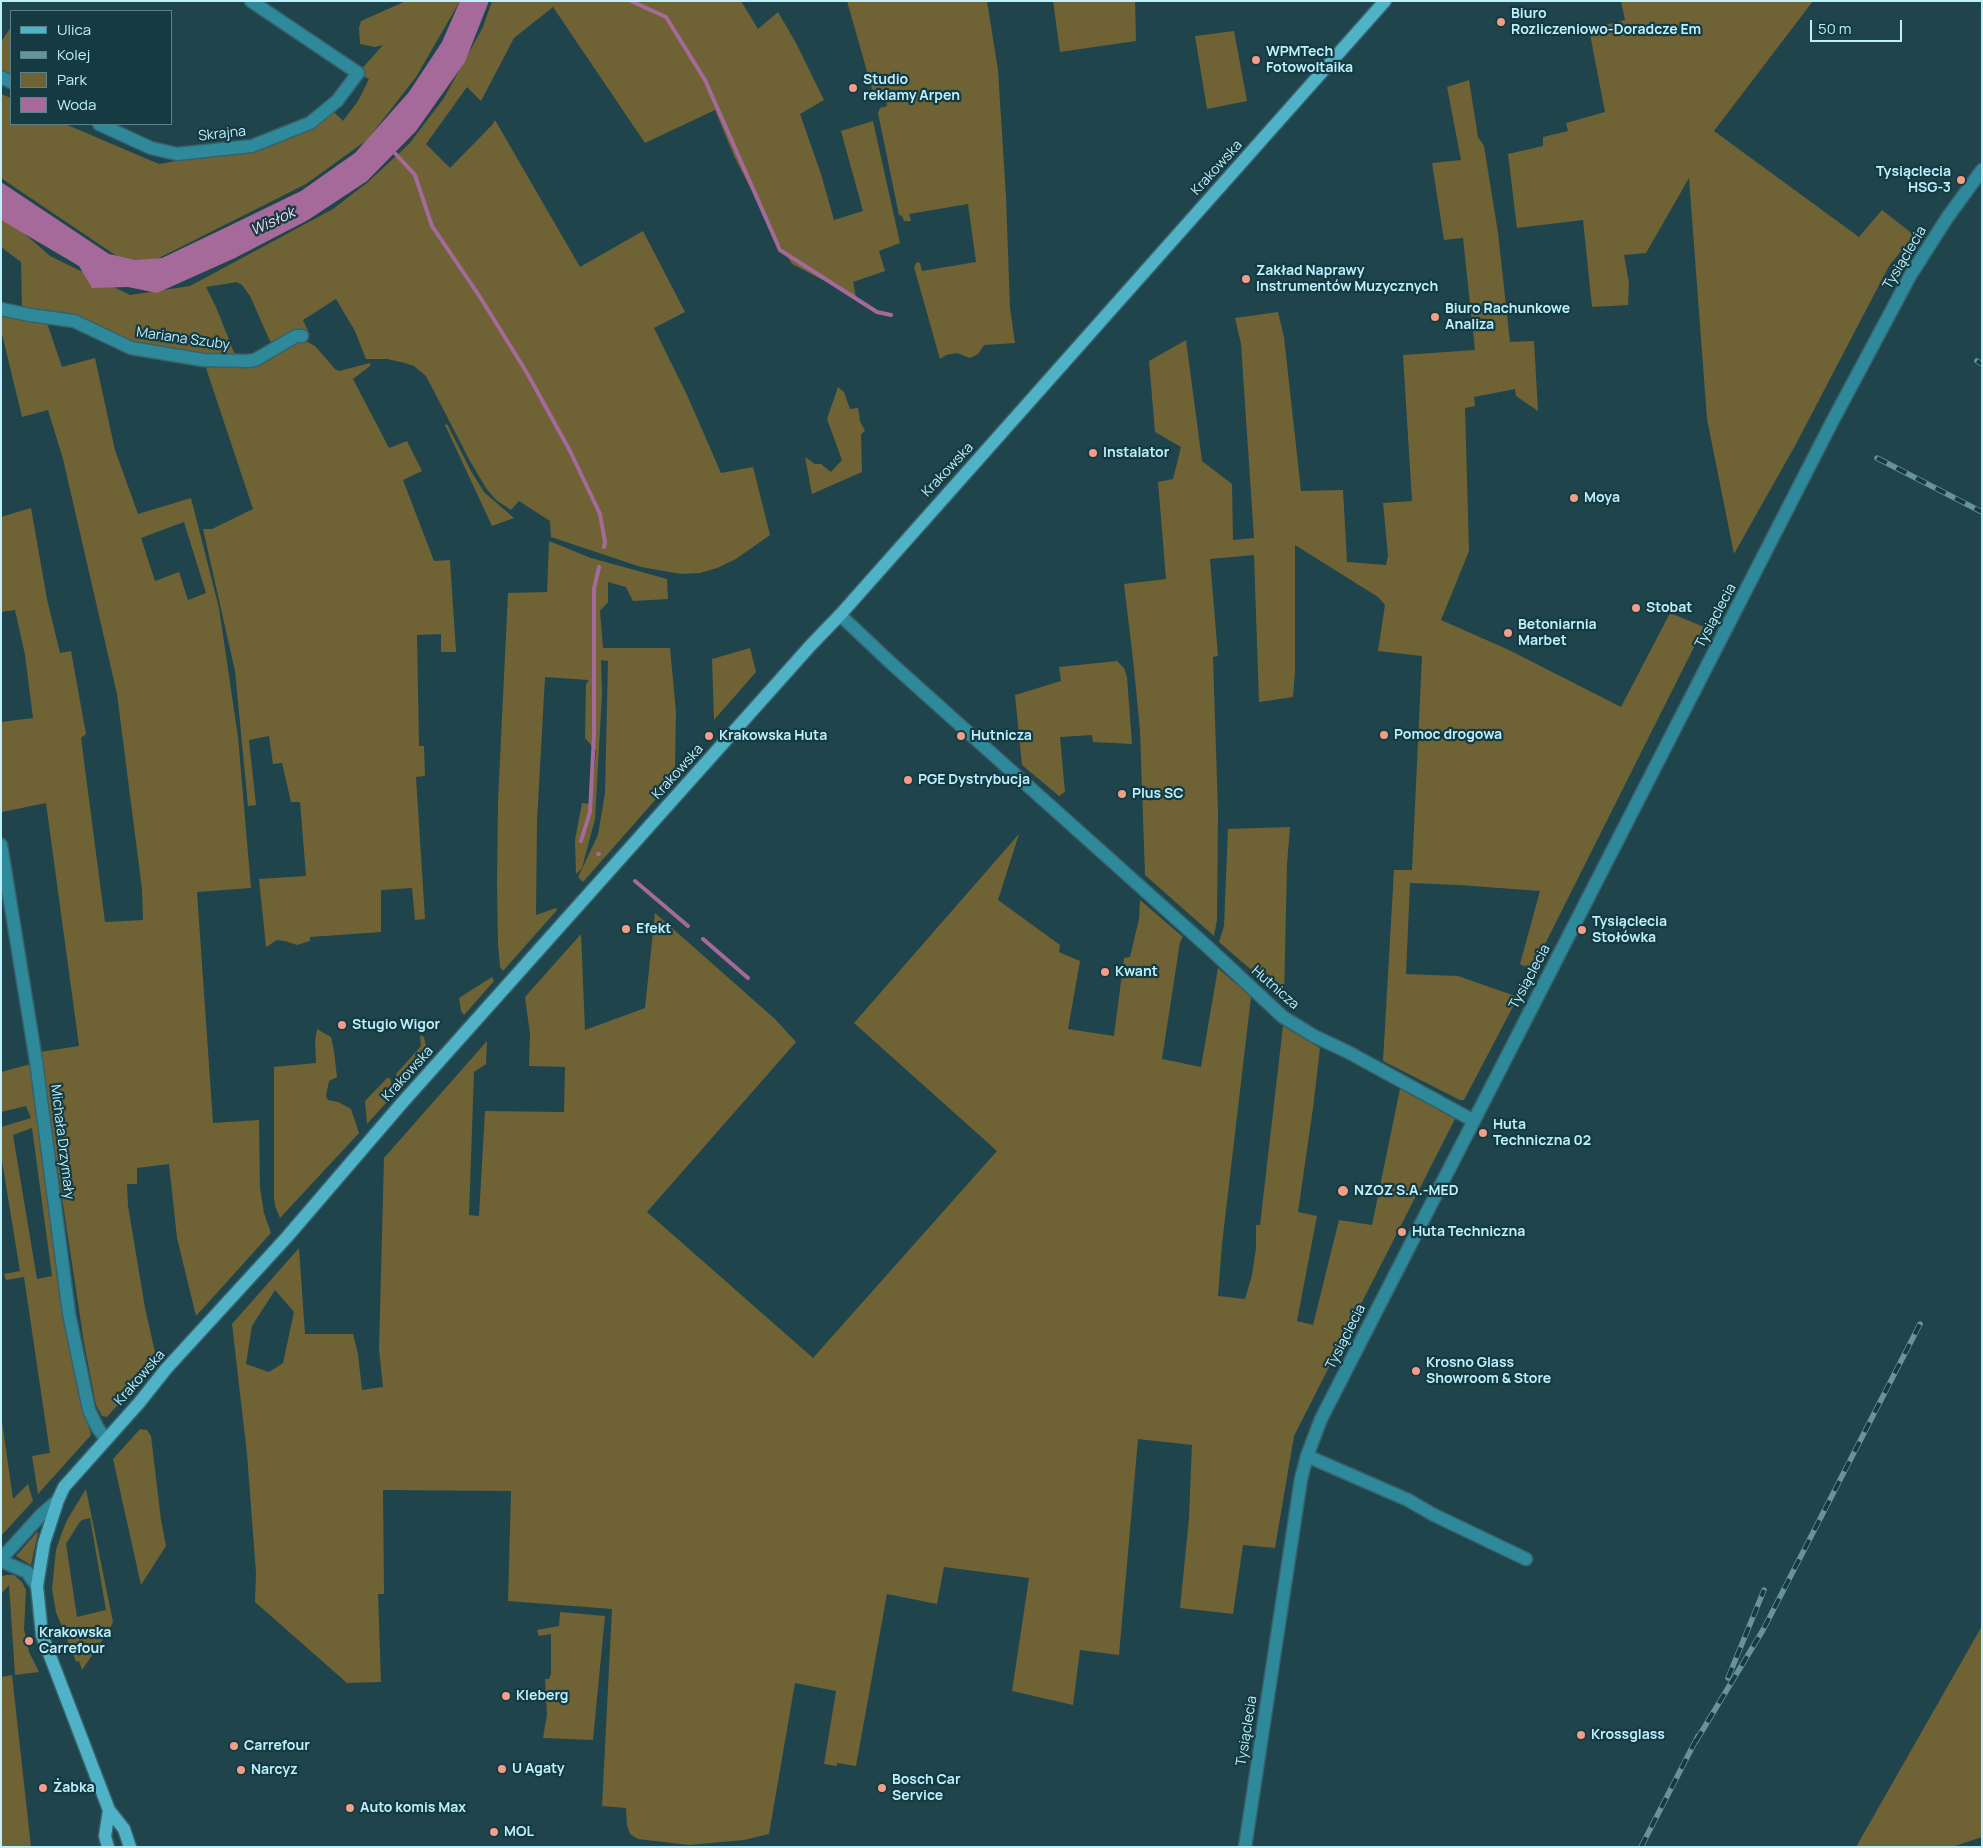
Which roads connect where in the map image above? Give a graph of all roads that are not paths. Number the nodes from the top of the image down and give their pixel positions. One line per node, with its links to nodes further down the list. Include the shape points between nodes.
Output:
1 (251, 1): 3 (street, Skrajna, via 358,73 337,101 310,123 252,146 177,154 151,148)
2 (1385, 1): 7 (main road, Krakowska)
3 (102, 125)
4 (1982, 170): 9 (street, Tysiąclecia, via 1910,276)
5 (1, 309): 6 (street, Mariana Szuby, via 74,321 131,348 203,360 248,362 296,336)
6 (302, 336)
7 (840, 615): 9 (street, Hutnicza, via 1210,948 1282,1017); 10 (main road, Krakowska)
8 (1, 845): 10 (street, Michała Drzymały, via 36,1061 69,1314 89,1410)
9 (1474, 1120): 11 (street, Tysiąclecia, via 1321,1419)
10 (106, 1439): 12 (main road, Krakowska, via 64,1487)
11 (1307, 1456): 13 (street, via 1408,1500); 19 (street, Tysiąclecia)
12 (58, 1500): 14 (street, Krakowska); 15 (main road, Krakowska, via 44,1543)
13 (1526, 1559)
14 (1, 1560): 15 (street, via 27,1572)
15 (37, 1586): 16 (main road, Krakowska, via 42,1635)
16 (109, 1810): 17 (main road, Krakowska); 18 (main road, Krakowska, via 124,1829)
17 (108, 1847)
18 (130, 1847)
19 (1245, 1847)

